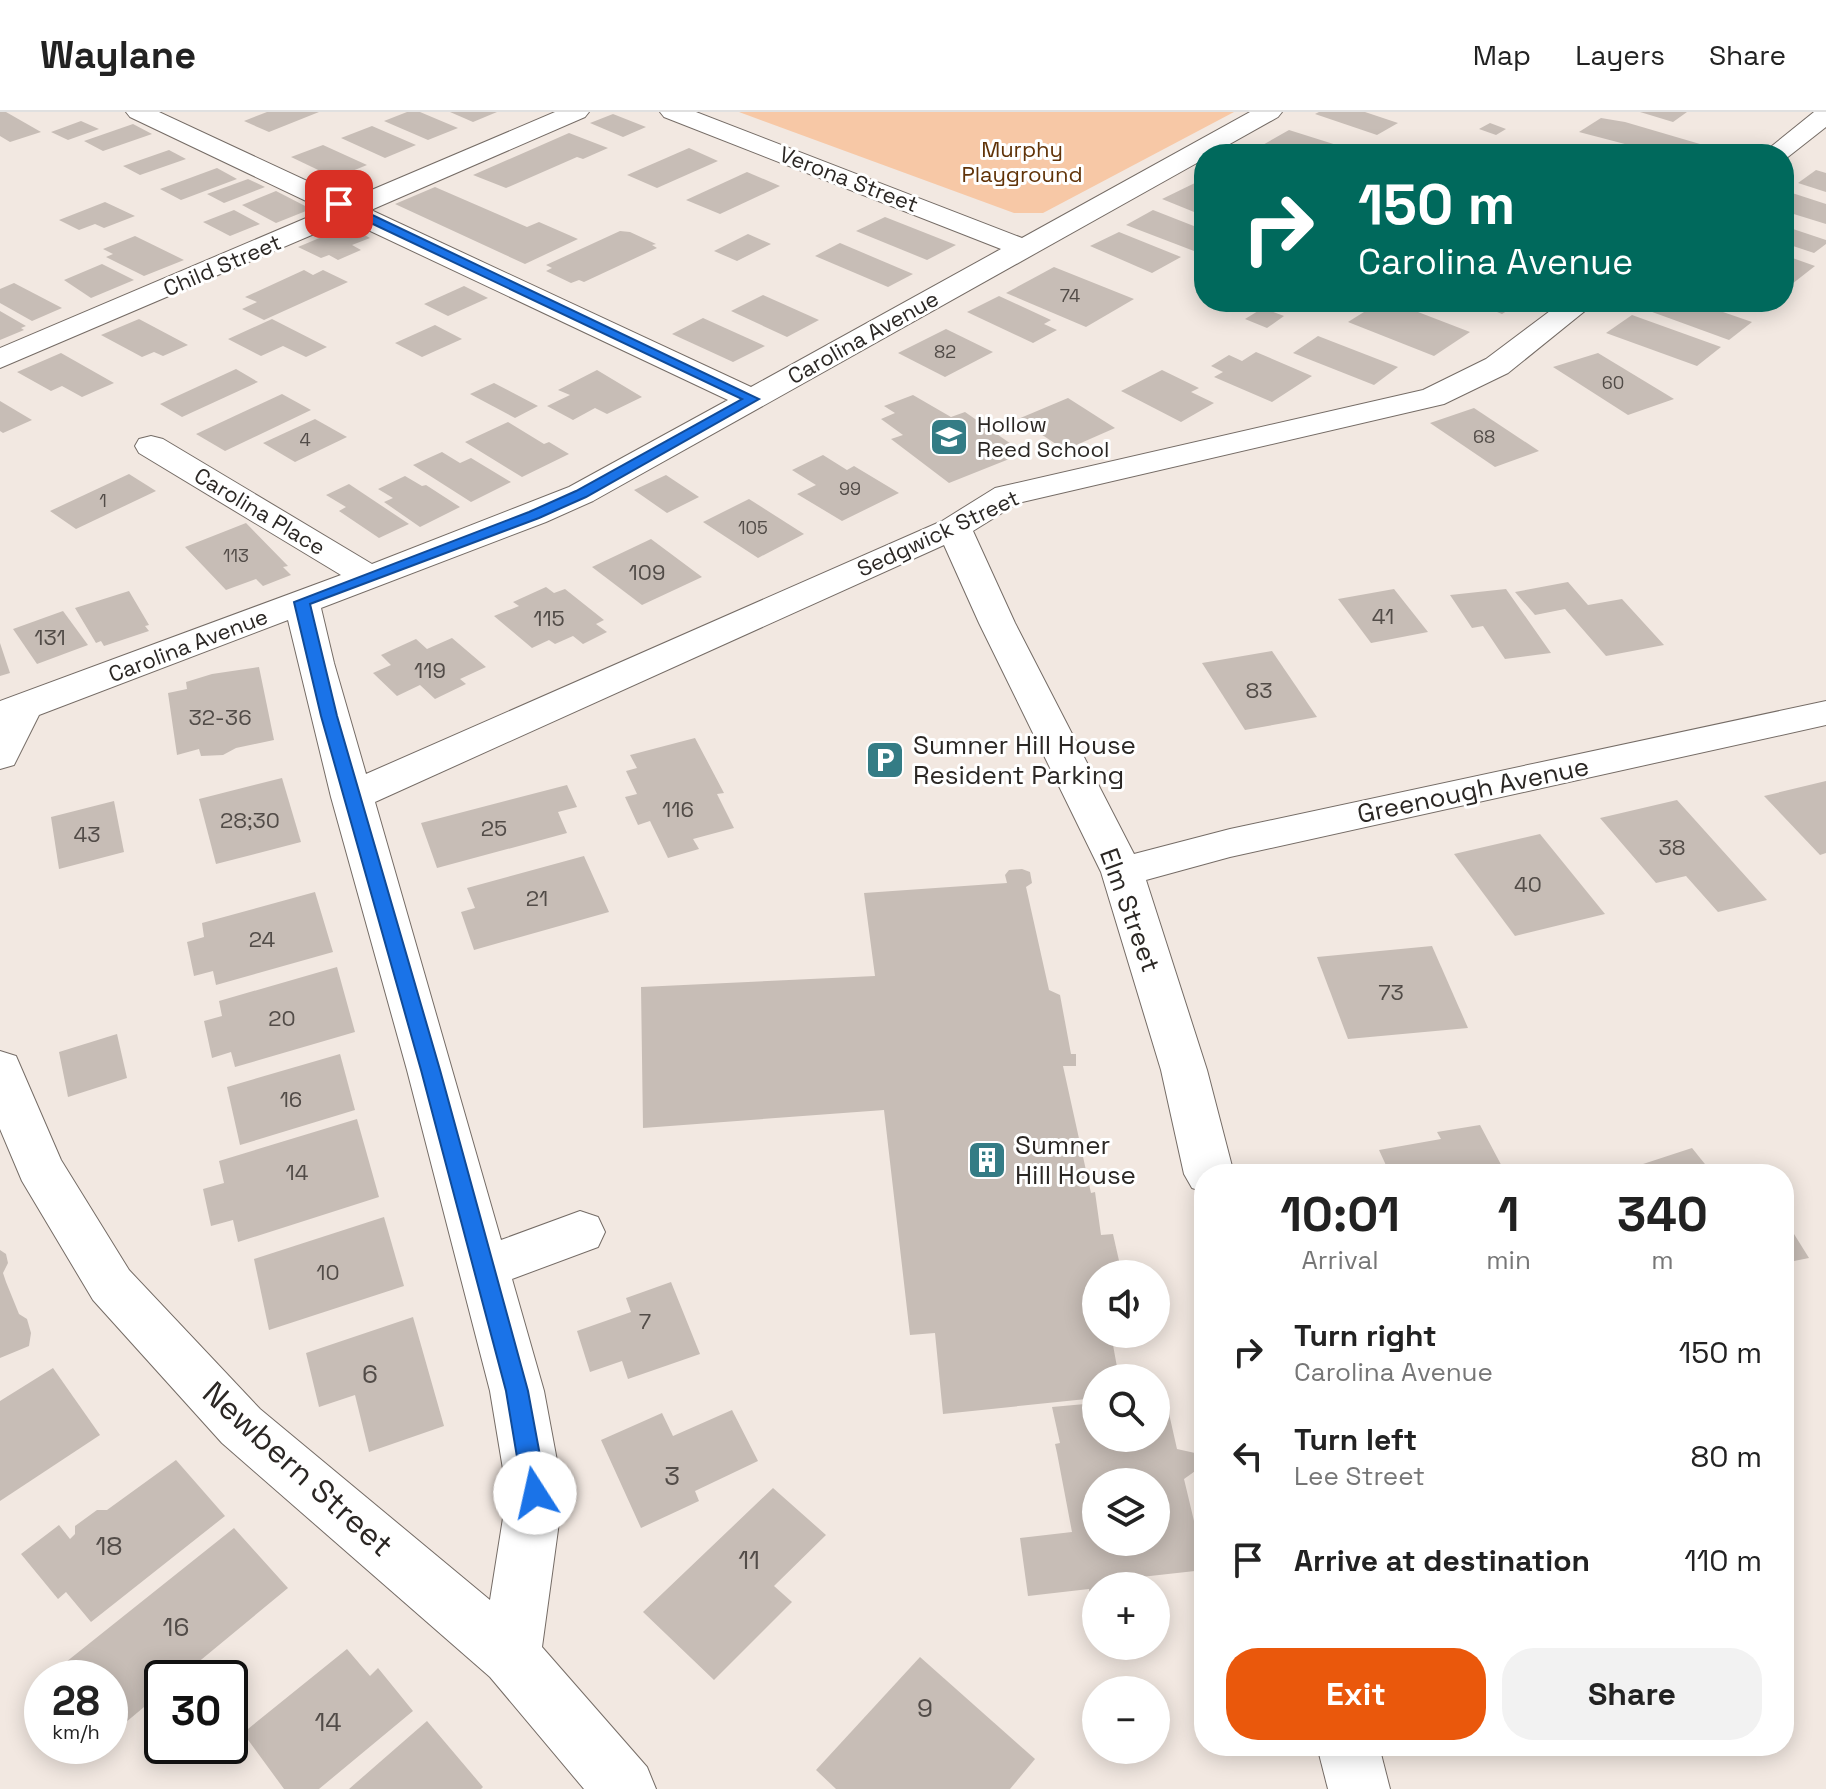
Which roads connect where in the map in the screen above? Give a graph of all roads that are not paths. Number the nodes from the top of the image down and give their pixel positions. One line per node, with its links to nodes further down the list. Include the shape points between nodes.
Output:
1 (139, 112): 9 (street)
2 (576, 112): 9 (street, Child Street)
3 (673, 112): 10 (street, Verona Street)
4 (1269, 112): 6 (street, Carolina Avenue)
5 (1826, 115): 7 (street)
6 (1211, 144)
7 (1788, 144)
8 (1194, 153): 10 (street, Carolina Avenue)
9 (351, 210): 12 (street, Child Street); 13 (street)
10 (1023, 248): 13 (street, Carolina Avenue)
11 (1568, 312): 15 (street, Sedgwick Street, via 1497,366 1433,397 1007,495)
12 (0, 359)
13 (752, 399): 16 (street, Carolina Avenue, via 581,494)
14 (151, 446): 16 (street, Carolina Place)
15 (954, 528): 21 (street, Sedgwick Street); 22 (street, Elm Street)
16 (369, 577): 17 (street, Carolina Avenue)
17 (302, 602): 18 (street, Carolina Avenue); 21 (street)
18 (12, 710): 20 (street)
19 (1826, 713): 22 (street, Greenough Avenue, via 1230,843)
20 (0, 756)
21 (351, 797): 26 (street)
22 (1122, 872): 24 (street, Elm Street, via 1184,1070)
23 (0, 1069): 27 (street, Newbern Street, via 39,1167 111,1285 241,1426)
24 (1207, 1164)
25 (580, 1232): 26 (street)
26 (484, 1268): 27 (street, via 517,1391 535,1493)
27 (511, 1656): 29 (street, Newbern Street)
28 (1351, 1756): 30 (street)
29 (625, 1789)
30 (1359, 1789)

